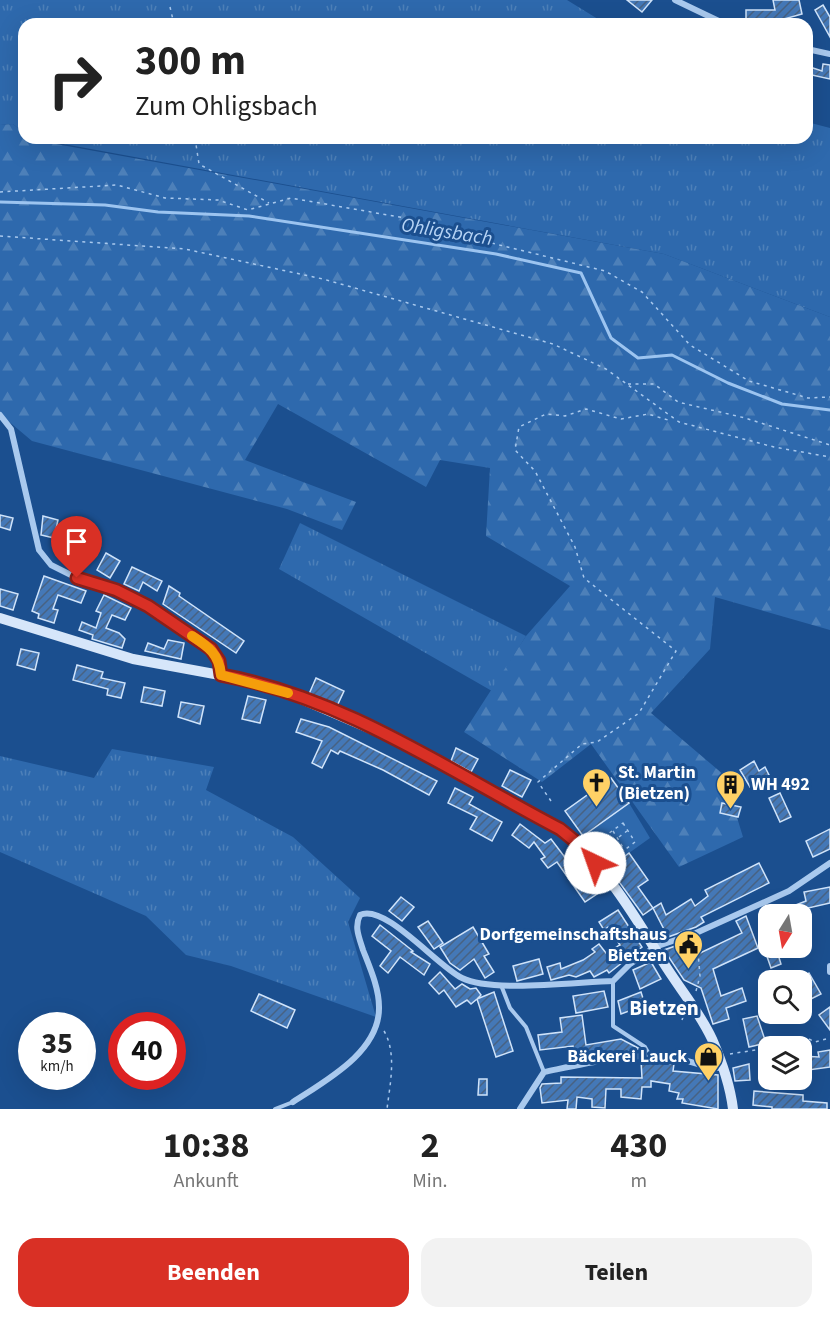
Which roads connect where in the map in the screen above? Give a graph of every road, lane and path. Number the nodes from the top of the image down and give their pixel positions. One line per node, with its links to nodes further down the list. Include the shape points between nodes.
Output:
1 (675, 0): 4 (street)
2 (170, 7): 3 (path)
3 (173, 18)
4 (712, 18)
5 (813, 50): 6 (street)
6 (830, 54)
7 (196, 144): 9 (path, via 200,164)
8 (0, 192): 9 (path, via 117,185 165,198 218,200 248,210)
9 (269, 204): 12 (path, via 291,198 405,218 605,271 642,292 690,345 749,381 808,398)
10 (0, 236): 11 (path, via 185,249 266,265 553,344 582,355)
11 (627, 384): 14 (path); 15 (path, via 654,384 678,402)
12 (830, 397)
13 (0, 415): 18 (street, via 10,429 39,549 51,565 148,606 211,649 219,661)
14 (670, 417): 16 (path, via 690,426); 19 (path, via 668,420 648,414 621,419 586,409 565,416 546,414 519,428 514,450 535,471 575,548 584,578 676,651 639,713 597,742 582,744 567,754 538,782)
15 (830, 445)
16 (830, 457)
17 (0, 618): 18 (street, via 133,659)
18 (221, 675): 27 (street, via 280,690 342,714 560,829 589,855)
19 (551, 801)
20 (612, 830): 21 (path, via 623,823); 22 (path); 23 (path, via 600,839)
21 (628, 830): 22 (path); 24 (path, via 635,842)
22 (617, 838): 23 (path); 24 (path)
23 (606, 847): 24 (path, via 614,858)
24 (625, 850)
25 (830, 863): 26 (street, via 789,891)
26 (696, 933): 27 (street); 32 (path, via 700,976 696,992)
27 (655, 947): 30 (street); 32 (street)
28 (830, 966): 29 (street)
29 (830, 972)
30 (613, 981): 31 (street); 37 (lane, via 613,1026 645,1047)
31 (501, 985): 33 (street, via 463,979 391,922 367,912 360,915 357,930 378,993); 40 (lane, via 510,1008 526,1027)
32 (689, 1000): 38 (street)
33 (378, 1021): 41 (street, via 363,1049 338,1072); 43 (path, via 390,1041)
34 (830, 1038): 35 (path)
35 (812, 1040)
36 (758, 1050): 38 (path)
37 (650, 1057): 39 (street); 40 (street)
38 (719, 1057): 39 (street)
39 (724, 1068): 45 (street)
40 (544, 1072): 44 (street)
41 (293, 1102): 42 (lane)
42 (275, 1109)
43 (387, 1109)
44 (520, 1109)
45 (734, 1109)

